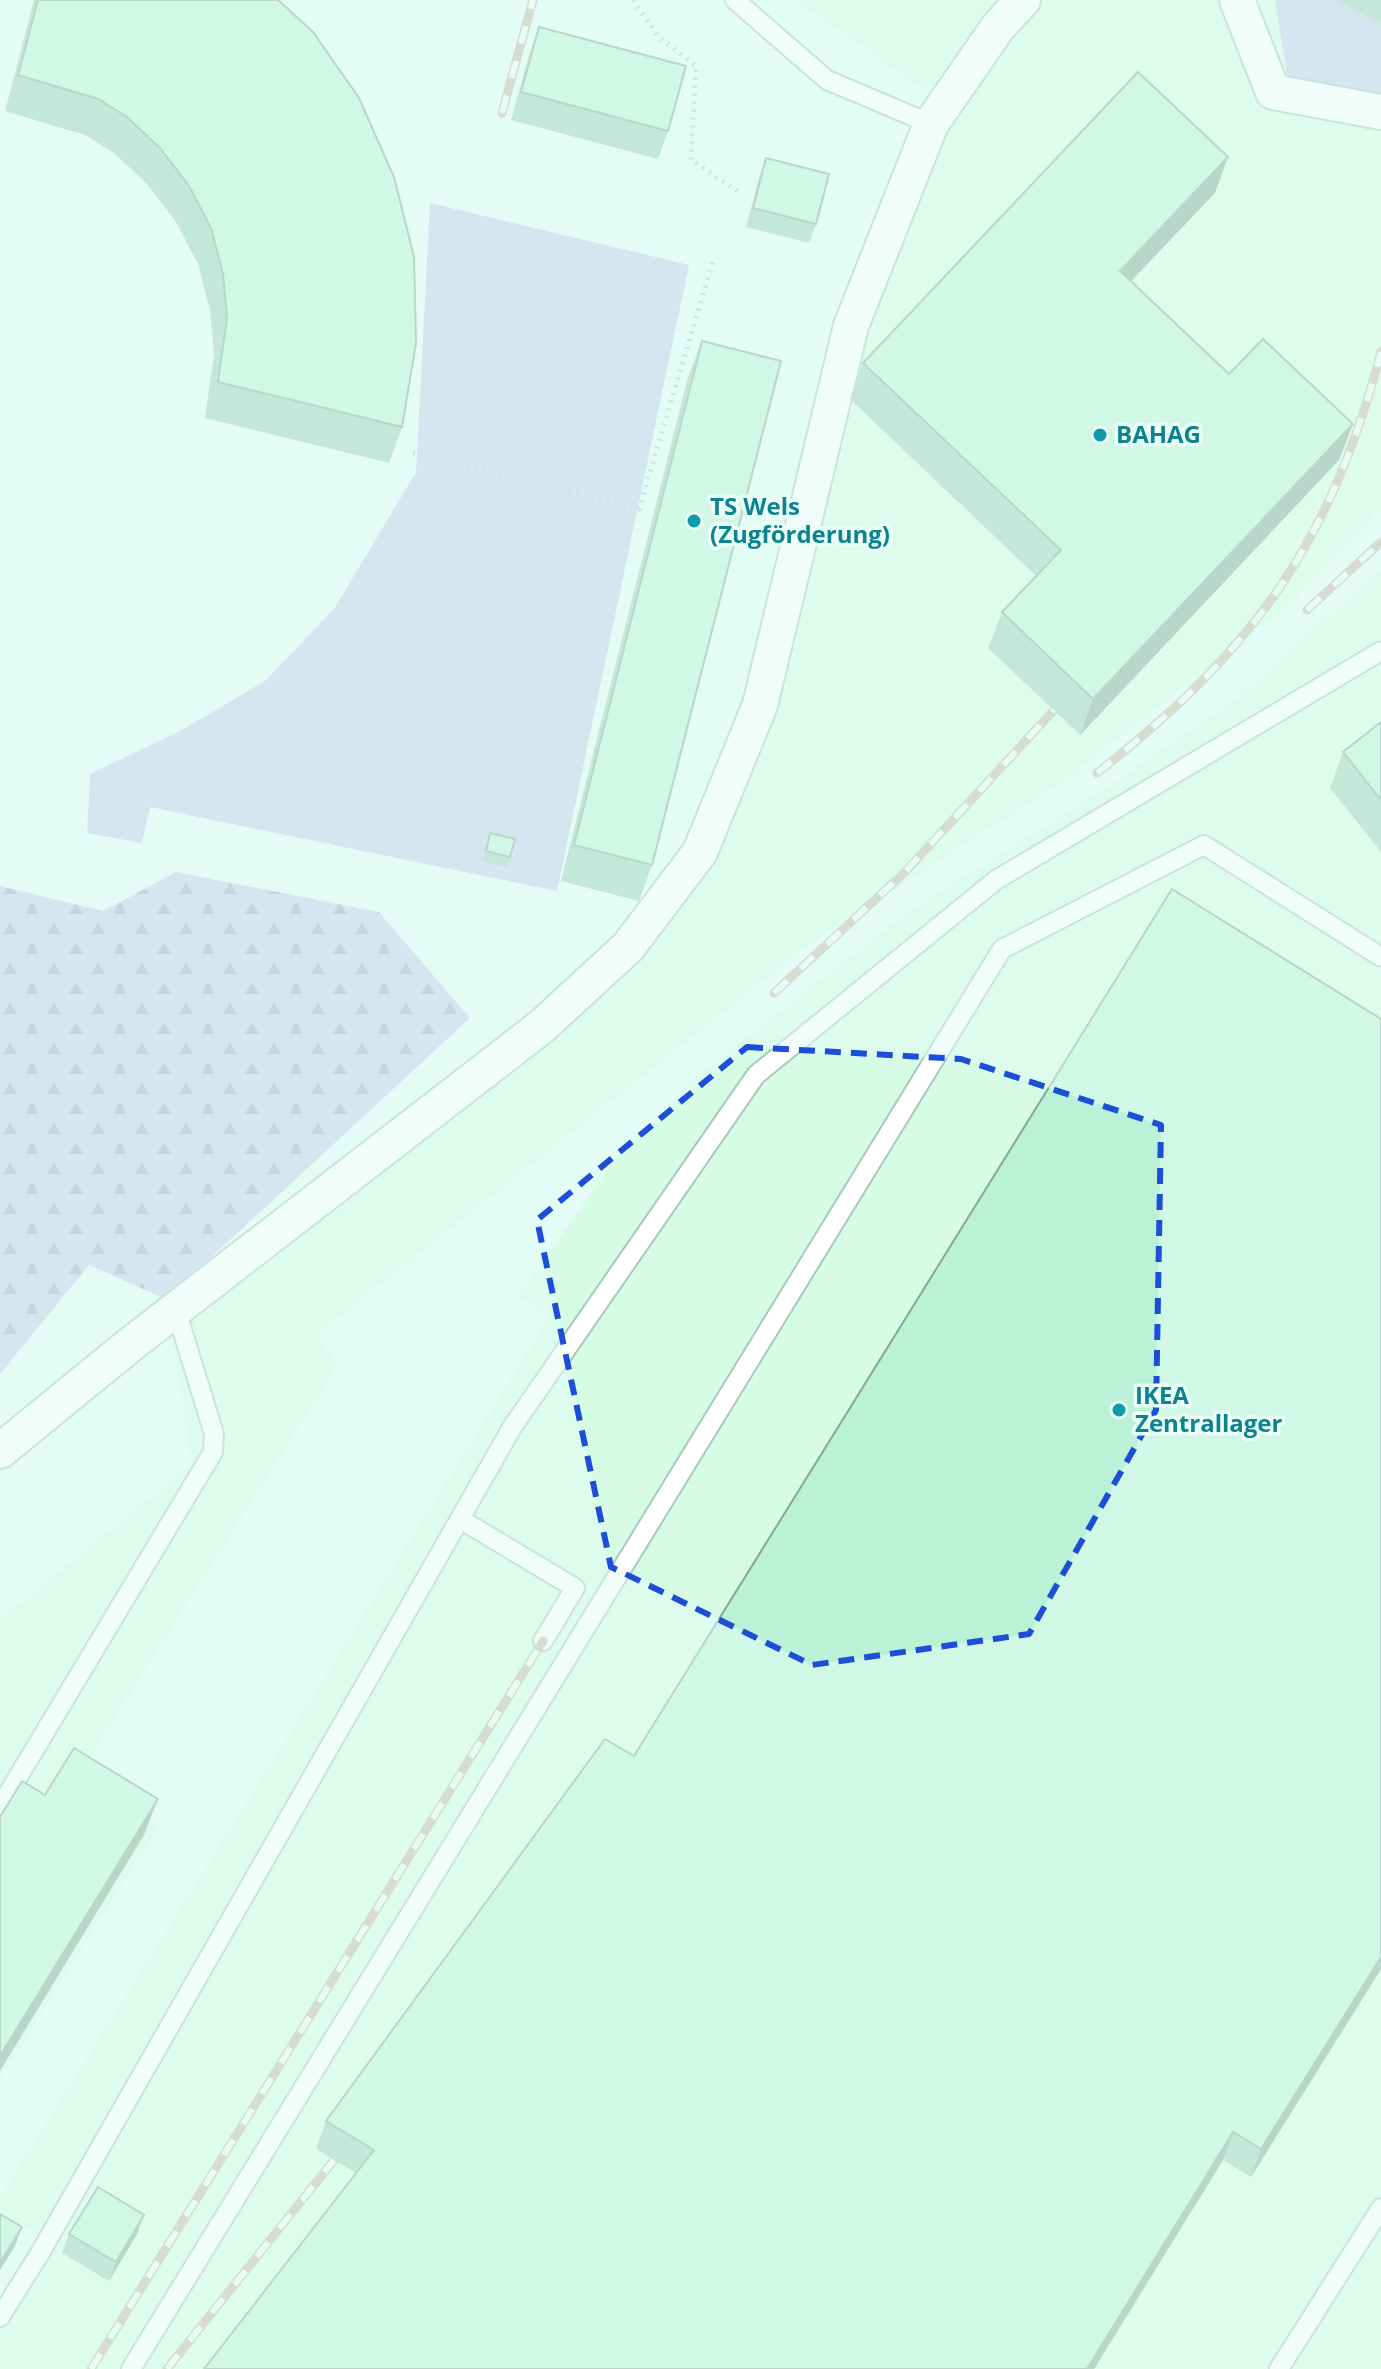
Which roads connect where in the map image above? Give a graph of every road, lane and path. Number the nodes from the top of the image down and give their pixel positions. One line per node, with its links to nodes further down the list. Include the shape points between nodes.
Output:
1 (633, 0): 7 (path, via 658,36 696,66 691,160)
2 (735, 0): 6 (lane, via 827,80)
3 (1023, 0): 6 (street)
4 (1237, 0): 5 (street, via 1273,92)
5 (1381, 112)
6 (931, 124): 12 (street, via 851,326 760,705 700,852 628,947 541,1027)
7 (737, 191)
8 (713, 261): 9 (path, via 639,509)
9 (413, 453)
10 (1381, 651): 14 (lane, via 996,880 756,1075 513,1426)
11 (1381, 957): 19 (lane, via 1204,845 1002,949)
12 (176, 1310): 13 (street); 16 (lane, via 214,1434 213,1452)
13 (0, 1451)
14 (460, 1519): 15 (lane, via 575,1588); 18 (lane)
15 (543, 1641)
16 (0, 1807)
17 (1381, 2208): 20 (lane)
18 (0, 2317)
19 (131, 2369)
20 (1279, 2369)

